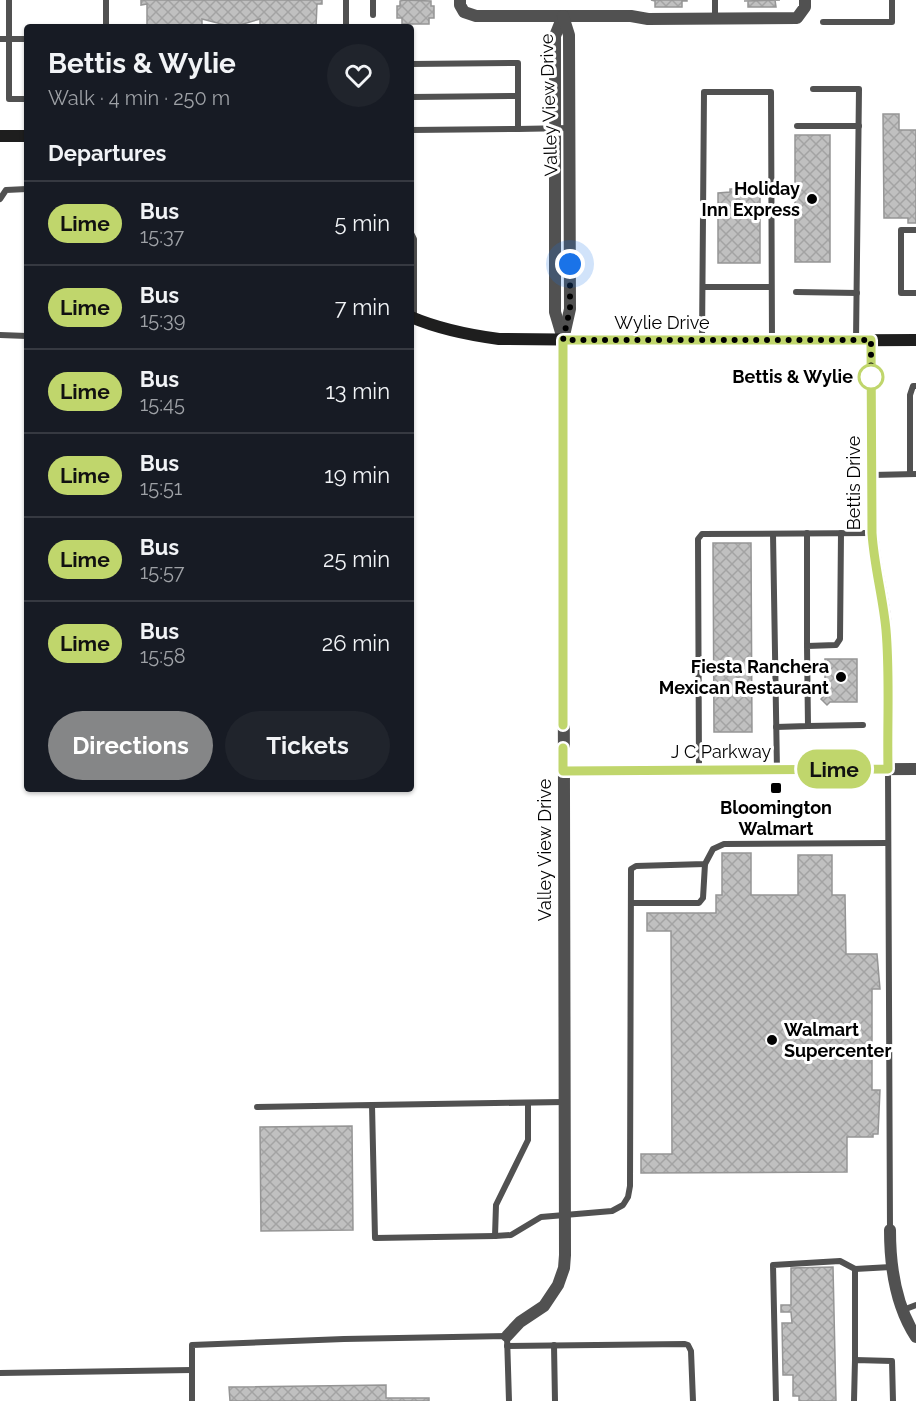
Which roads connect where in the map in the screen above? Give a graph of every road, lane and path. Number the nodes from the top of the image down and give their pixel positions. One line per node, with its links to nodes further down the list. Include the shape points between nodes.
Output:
1 (9, 0): 16 (lane)
2 (106, 0): 13 (lane)
3 (346, 0): 14 (lane)
4 (373, 0): 9 (lane)
5 (460, 0): 10 (street, via 464,12 470,15)
6 (715, 0): 11 (lane)
7 (805, 0): 11 (street, via 797,18)
8 (892, 0): 12 (lane, via 892,22)
9 (373, 15)
10 (562, 16): 11 (street); 25 (street, Valley View Drive, via 569,35); 27 (street, Valley View Drive, via 555,36)
11 (715, 19)
12 (823, 22)
13 (106, 24)
14 (346, 24)
15 (0, 39): 16 (lane)
16 (9, 39): 17 (lane); 22 (lane, via 9,99)
17 (24, 39)
18 (414, 64): 20 (lane, via 518,63)
19 (813, 89): 24 (lane, via 859,89)
20 (518, 96): 21 (lane); 26 (lane)
21 (414, 97)
22 (24, 99)
23 (797, 126): 24 (lane)
24 (859, 126): 37 (lane)
25 (569, 128): 27 (lane); 42 (street, Valley View Drive, via 570,309)
26 (518, 129): 27 (lane); 28 (lane)
27 (555, 129): 42 (street, Valley View Drive, via 555,312)
28 (414, 130)
29 (0, 136): 30 (main road)
30 (24, 136)
31 (24, 189): 32 (lane, via 6,189)
32 (0, 199)
33 (916, 230): 38 (lane, via 901,230 901,293)
34 (703, 287): 35 (lane); 35 (lane, via 704,92 771,92); 46 (lane)
35 (771, 287): 47 (lane)
36 (796, 292): 37 (lane)
37 (857, 293): 43 (lane)
38 (916, 293)
39 (414, 319): 42 (main road, Wylie Drive, via 474,336)
40 (0, 335): 41 (lane)
41 (24, 336)
42 (563, 340): 46 (main road, Wylie Drive); 63 (street, Valley View Drive)
43 (856, 340): 44 (main road, Wylie Drive); 47 (main road, Wylie Drive)
44 (871, 340): 45 (main road, Wylie Drive); 50 (street, Bettis Drive)
45 (916, 340)
46 (702, 341): 47 (main road, Wylie Drive)
47 (772, 341)
48 (916, 386): 49 (lane, via 910,395)
49 (913, 474): 50 (lane)
50 (871, 475): 53 (street, Bettis Drive)
51 (807, 533): 52 (lane); 54 (lane); 55 (lane)
52 (841, 533): 53 (lane); 55 (lane, via 840,639 836,645)
53 (872, 533): 59 (street, Bettis Drive, via 887,647)
54 (773, 534): 57 (lane); 61 (lane, via 702,534 698,539)
55 (807, 645): 58 (lane)
56 (863, 725): 58 (lane)
57 (776, 726): 58 (lane); 62 (lane)
58 (808, 726)
59 (888, 769): 60 (street, J C Parkway); 62 (street, J C Parkway); 64 (lane)
60 (916, 769)
61 (699, 770): 62 (street, J C Parkway); 63 (street, J C Parkway)
62 (777, 770)
63 (563, 771): 67 (street, Valley View Drive)
64 (888, 843): 65 (lane, via 724,844 713,849); 72 (lane)
65 (705, 864): 66 (lane, via 703,898 699,903); 66 (lane, via 636,866 631,869)
66 (631, 903): 71 (lane, via 628,1197 612,1211)
67 (564, 1102): 68 (lane); 71 (street, Valley View Drive)
68 (528, 1103): 69 (lane); 73 (lane, via 528,1140 495,1205)
69 (372, 1105): 70 (lane); 73 (lane, via 375,1238)
70 (257, 1107)
71 (566, 1214): 73 (lane, via 541,1217 511,1234); 79 (street, Valley View Drive, via 564,1268 558,1285 544,1306 520,1323)
72 (890, 1230): 74 (street)
73 (495, 1236)
74 (891, 1267): 75 (lane); 77 (street)
75 (855, 1269): 81 (lane); 88 (lane, via 840,1261 773,1265)
76 (916, 1305): 77 (lane)
77 (903, 1311): 78 (street)
78 (916, 1337)
79 (507, 1341): 80 (lane); 82 (lane, via 344,1339 192,1345); 85 (lane)
80 (554, 1345): 86 (lane); 87 (lane, via 688,1345)
81 (855, 1360): 89 (lane); 90 (lane, via 892,1361)
82 (192, 1370): 83 (lane); 84 (lane)
83 (0, 1373)
84 (192, 1401)
85 (509, 1401)
86 (555, 1401)
87 (693, 1401)
88 (776, 1401)
89 (855, 1401)
90 (893, 1401)

